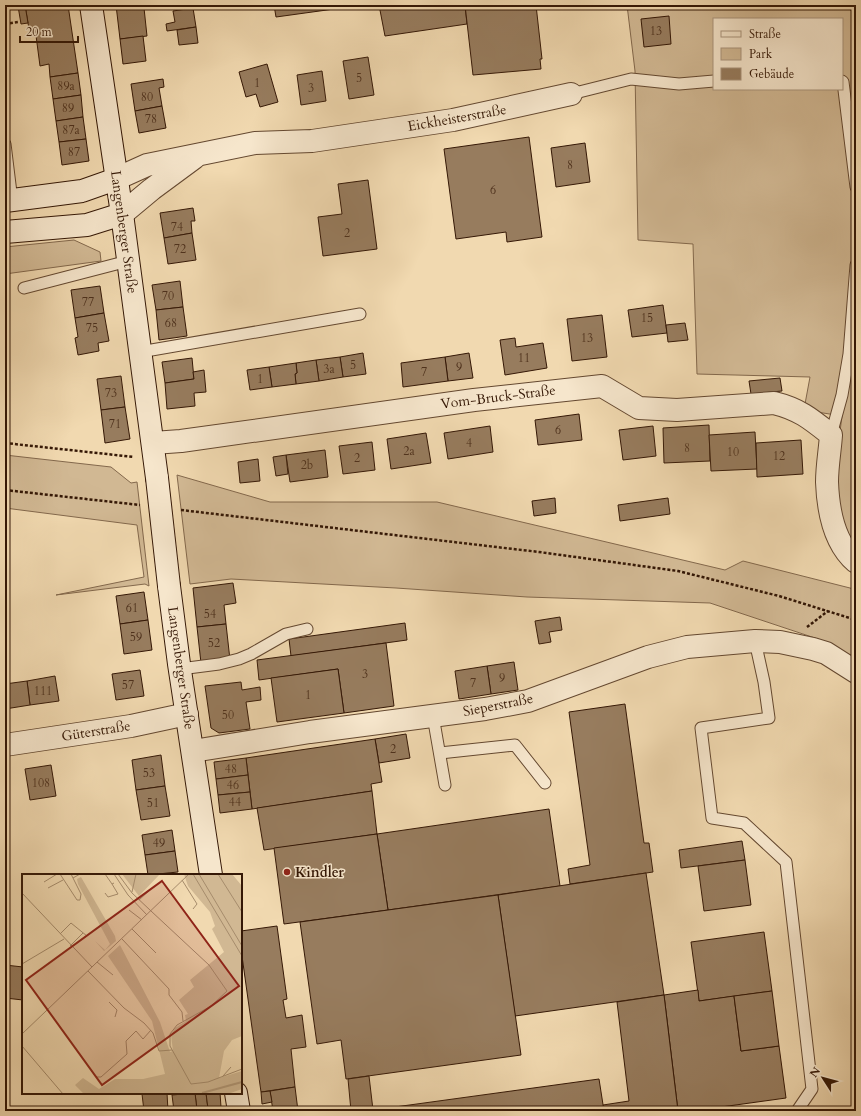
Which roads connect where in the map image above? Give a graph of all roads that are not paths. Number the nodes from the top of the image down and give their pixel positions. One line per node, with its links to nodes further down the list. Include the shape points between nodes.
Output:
1 (91, 5): 7 (street, Langenberger Straße)
2 (713, 81): 4 (lane, Eickheisterstraße, via 679,84 630,79)
3 (843, 82): 8 (lane)
4 (571, 94): 6 (street, Eickheisterstraße, via 453,120 312,141 255,143)
5 (5, 144): 9 (lane)
6 (198, 155): 7 (street, Eickheisterstraße, via 147,165); 10 (street, Eickheisterstraße)
7 (116, 179): 9 (street, Eickheisterstraße, via 82,191); 10 (street, Langenberger Straße)
8 (856, 187)
9 (8, 201)
10 (122, 214): 11 (street, via 87,225); 12 (street, Langenberger Straße)
11 (5, 232)
12 (128, 262): 14 (lane); 16 (street, Langenberger Straße)
13 (856, 265): 17 (lane, via 849,354 842,395)
14 (24, 288)
15 (360, 314): 16 (lane)
16 (140, 352): 18 (street, Langenberger Straße)
17 (831, 435): 18 (street, Vom-Bruck-Straße, via 789,407 774,404 677,410 639,408 602,386 474,400 181,441); 19 (street, via 827,481 831,513 836,534)
18 (155, 460): 22 (street, Langenberger Straße, bridge)
19 (856, 562)
20 (307, 629): 22 (lane, via 286,634 240,659)
21 (755, 641): 23 (street, Sieperstraße, via 780,642 812,649 826,654); 25 (street, Sieperstraße, via 687,647 648,657 528,701); 34 (lane, via 769,718 701,728 712,818 744,823 786,862 812,1088)
22 (180, 669): 24 (street, Langenberger Straße)
23 (856, 672)
24 (187, 714): 26 (street, Güterstraße, via 131,726); 27 (street, Langenberger Straße)
25 (433, 716): 27 (street, Sieperstraße); 28 (lane)
26 (5, 745)
27 (193, 751): 31 (street, Langenberger Straße)
28 (440, 753): 29 (lane, via 515,745); 30 (lane)
29 (545, 783)
30 (445, 785)
31 (211, 874)
32 (236, 1094): 33 (street)
33 (239, 1111)
34 (798, 1111)

